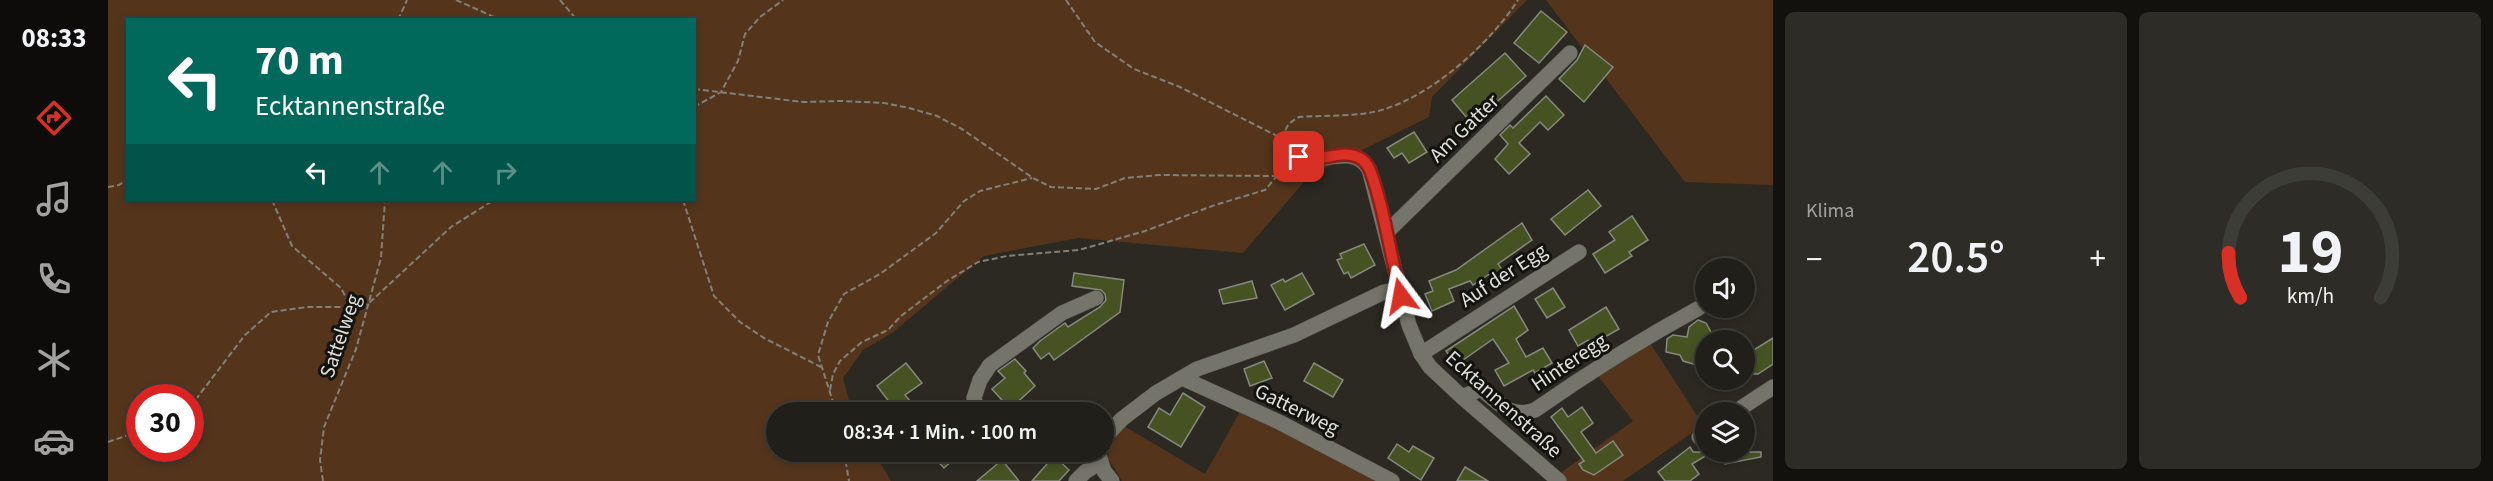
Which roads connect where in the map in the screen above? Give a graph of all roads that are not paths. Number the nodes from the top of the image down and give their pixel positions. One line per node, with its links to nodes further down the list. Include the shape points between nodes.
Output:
1 (1570, 53): 3 (street, Am Gatter)
2 (1299, 157): 3 (street, Ecktannenstraße, via 1306,160 1343,155 1358,157 1366,163)
3 (1386, 233): 5 (street, Ecktannenstraße)
4 (1579, 252): 8 (street, Auf der Egg)
5 (1399, 289): 8 (street, Ecktannenstraße, via 1408,325); 9 (street)
6 (1096, 298): 12 (street, via 1062,314 990,365 980,380)
7 (1695, 310): 11 (street, Hinteregg, via 1534,410 1523,414 1506,409 1481,388)
8 (1421, 354): 11 (street, Ecktannenstraße)
9 (1182, 378): 14 (street, via 1156,393); 19 (street, Gatterweg, via 1279,422)
10 (1773, 387): 13 (street)
11 (1462, 397): 20 (street, Ecktannenstraße)
12 (975, 402)
13 (1750, 402)
14 (1114, 427)
15 (1094, 462): 17 (street)
16 (1101, 462): 18 (street)
17 (1076, 481)
18 (1112, 481)
19 (1392, 481)
20 (1559, 481)

